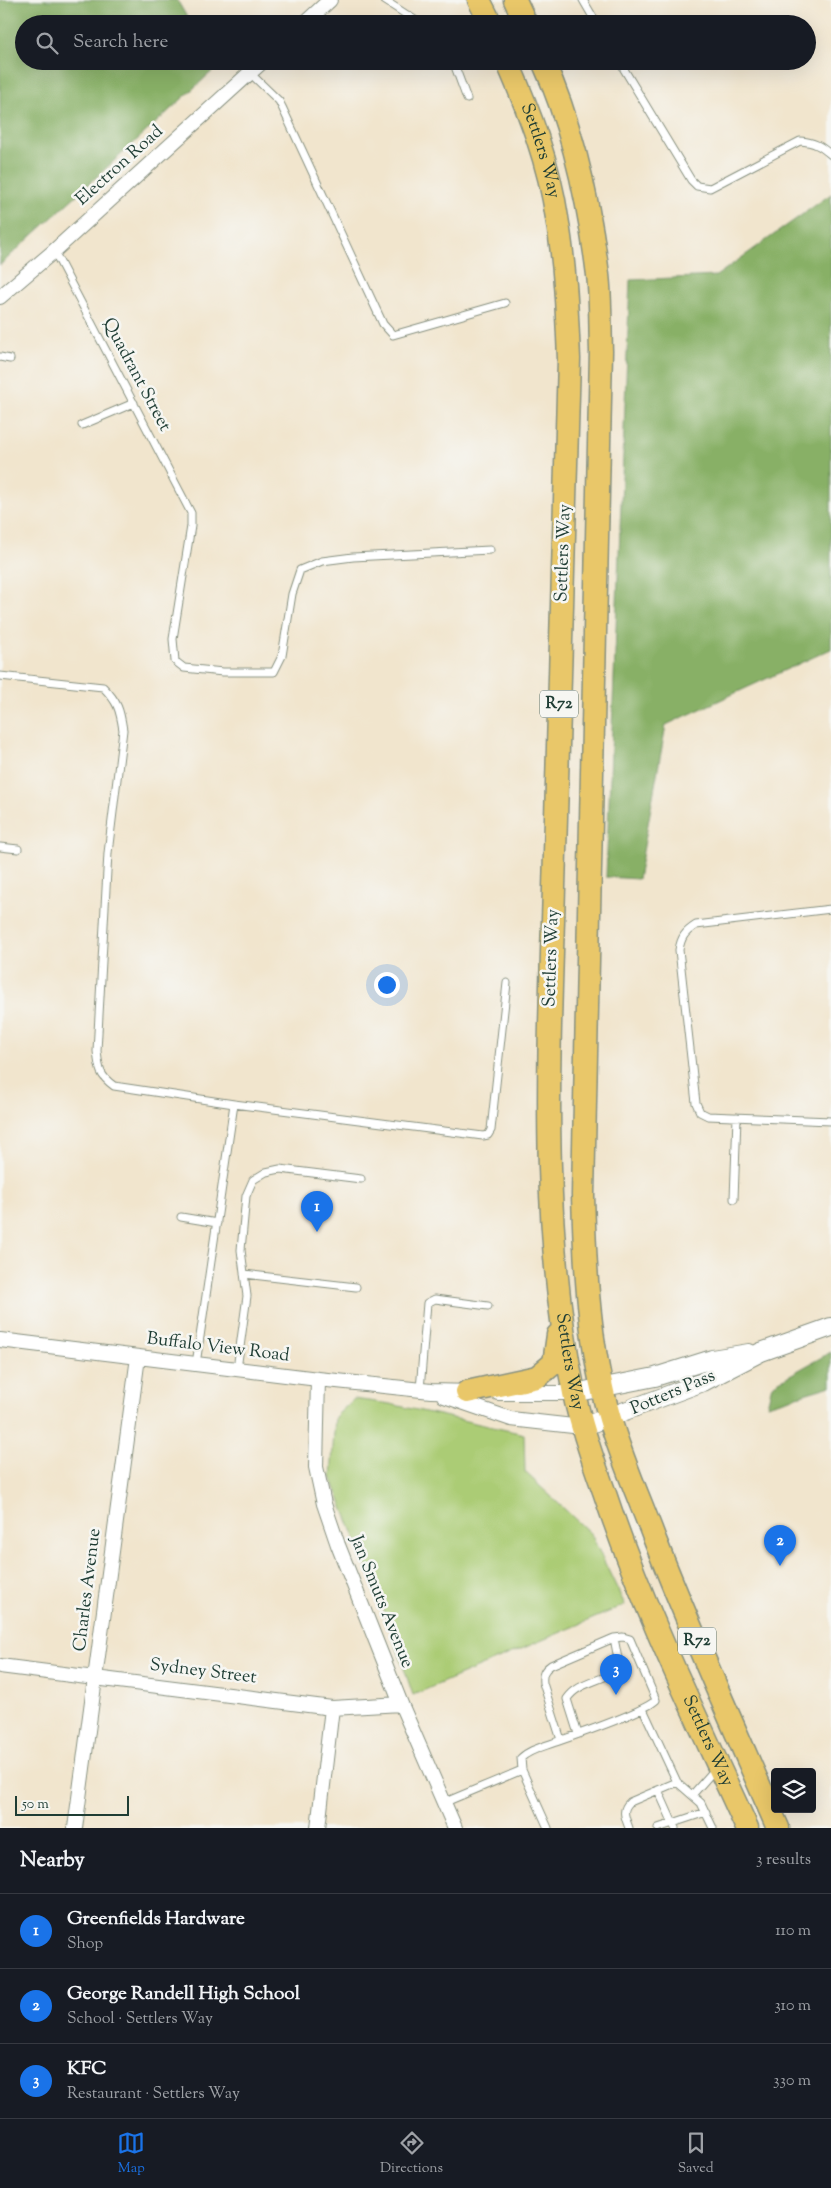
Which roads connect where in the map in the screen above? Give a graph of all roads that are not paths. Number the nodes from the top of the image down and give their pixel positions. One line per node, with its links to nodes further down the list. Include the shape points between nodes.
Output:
1 (330, 0): 6 (street)
2 (384, 0): 7 (lane)
3 (479, 0): 8 (main road)
4 (515, 0): 9 (main road)
5 (583, 0): 10 (lane)
6 (314, 15)
7 (406, 15)
8 (486, 15)
9 (522, 15)
10 (592, 15)
11 (253, 70): 16 (street, Electron Road)
12 (456, 70): 17 (lane)
13 (511, 70): 39 (main road, Settlers Way / R72, via 540,145 557,216 566,280 570,358 548,1078)
14 (546, 70): 50 (main road, Settlers Way / R72, via 569,134 587,208 598,276 601,351 583,1195 594,1340)
15 (624, 70): 18 (lane, via 697,186 710,188 800,141 821,146)
16 (250, 73): 19 (street, Electron Road); 21 (lane, via 279,100 383,324 393,335)
17 (467, 99)
18 (831, 155)
19 (54, 252): 20 (street, Electron Road); 24 (lane, Quadrant Street)
20 (0, 297)
21 (505, 303)
22 (0, 357): 23 (lane)
23 (10, 359)
24 (134, 403): 25 (lane); 26 (lane, Quadrant Street, via 191,513 173,639 175,661 184,668 274,672 282,656 292,594 300,570 322,561)
25 (82, 425)
26 (490, 550)
27 (0, 676): 32 (lane, via 103,688 114,698 120,711 123,730 108,853 97,1051 103,1078 114,1086)
28 (0, 847): 29 (lane)
29 (18, 849)
30 (831, 909): 33 (lane, via 696,925 681,939 696,1103 700,1112 708,1116)
31 (507, 983): 32 (lane, via 488,1135)
32 (234, 1104): 38 (lane)
33 (737, 1117): 34 (lane); 36 (lane)
34 (831, 1121)
35 (361, 1179): 40 (lane, via 280,1169 266,1172 253,1180 246,1196 241,1250)
36 (734, 1199)
37 (181, 1217): 38 (lane)
38 (217, 1223): 47 (lane)
39 (554, 1255): 52 (main road, via 558,1342 554,1363 537,1377); 53 (main road, Settlers Way / R72)
40 (244, 1274): 41 (lane); 48 (lane, via 247,1296)
41 (356, 1287)
42 (488, 1306): 51 (lane, via 435,1299 427,1303)
43 (831, 1327): 45 (street, Potters Pass)
44 (0, 1340): 46 (street, Buffalo View Road)
45 (761, 1352): 50 (street, Potters Pass, via 712,1358 655,1377); 54 (street, Potters Pass, via 703,1382)
46 (138, 1357): 47 (street, Buffalo View Road); 58 (street, Charles Avenue)
47 (196, 1364): 48 (street, Buffalo View Road)
48 (237, 1369): 49 (street, Buffalo View Road)
49 (318, 1379): 51 (street, Buffalo View Road); 59 (street, Jan Smuts Avenue, via 316,1467 324,1504)
50 (603, 1386): 53 (street, Potters Pass); 54 (main road, Settlers Way / R72)
51 (426, 1391): 52 (street, Buffalo View Road); 55 (street, Buffalo View Road, via 511,1420)
52 (467, 1392): 53 (street, Buffalo View Road)
53 (574, 1393): 55 (main road, Settlers Way / R72)
54 (610, 1419): 55 (street, Potters Pass); 80 (main road, Settlers Way / R72, via 670,1577)
55 (582, 1428): 64 (main road, Settlers Way / R72, via 640,1589)
56 (614, 1638): 61 (lane, via 630,1639 655,1695 656,1700); 62 (lane, via 619,1664 617,1670 571,1692 567,1699); 63 (lane, via 544,1669 543,1683)
57 (0, 1666): 58 (street, Sydney Street)
58 (96, 1678): 60 (street, Sydney Street); 72 (street, Charles Avenue)
59 (401, 1704): 60 (street, Sydney Street); 69 (street, Jan Smuts Avenue)
60 (332, 1708): 73 (street)
61 (643, 1709): 62 (lane); 66 (lane)
62 (578, 1734): 63 (lane)
63 (561, 1740): 65 (lane, via 525,1754 520,1763)
64 (719, 1766): 68 (lane); 79 (main road, Settlers Way / R72)
65 (522, 1770): 69 (lane); 75 (lane)
66 (677, 1782): 67 (lane); 68 (lane)
67 (658, 1790): 71 (lane); 76 (lane, via 625,1806 623,1811)
68 (693, 1794): 70 (lane)
69 (443, 1803): 74 (street, Jan Smuts Avenue)
70 (706, 1812): 71 (lane); 78 (lane)
71 (674, 1826): 77 (lane)
72 (75, 1828)
73 (318, 1828)
74 (455, 1828)
75 (548, 1828)
76 (628, 1828)
77 (658, 1828)
78 (713, 1828)
79 (747, 1828)
80 (778, 1828)

